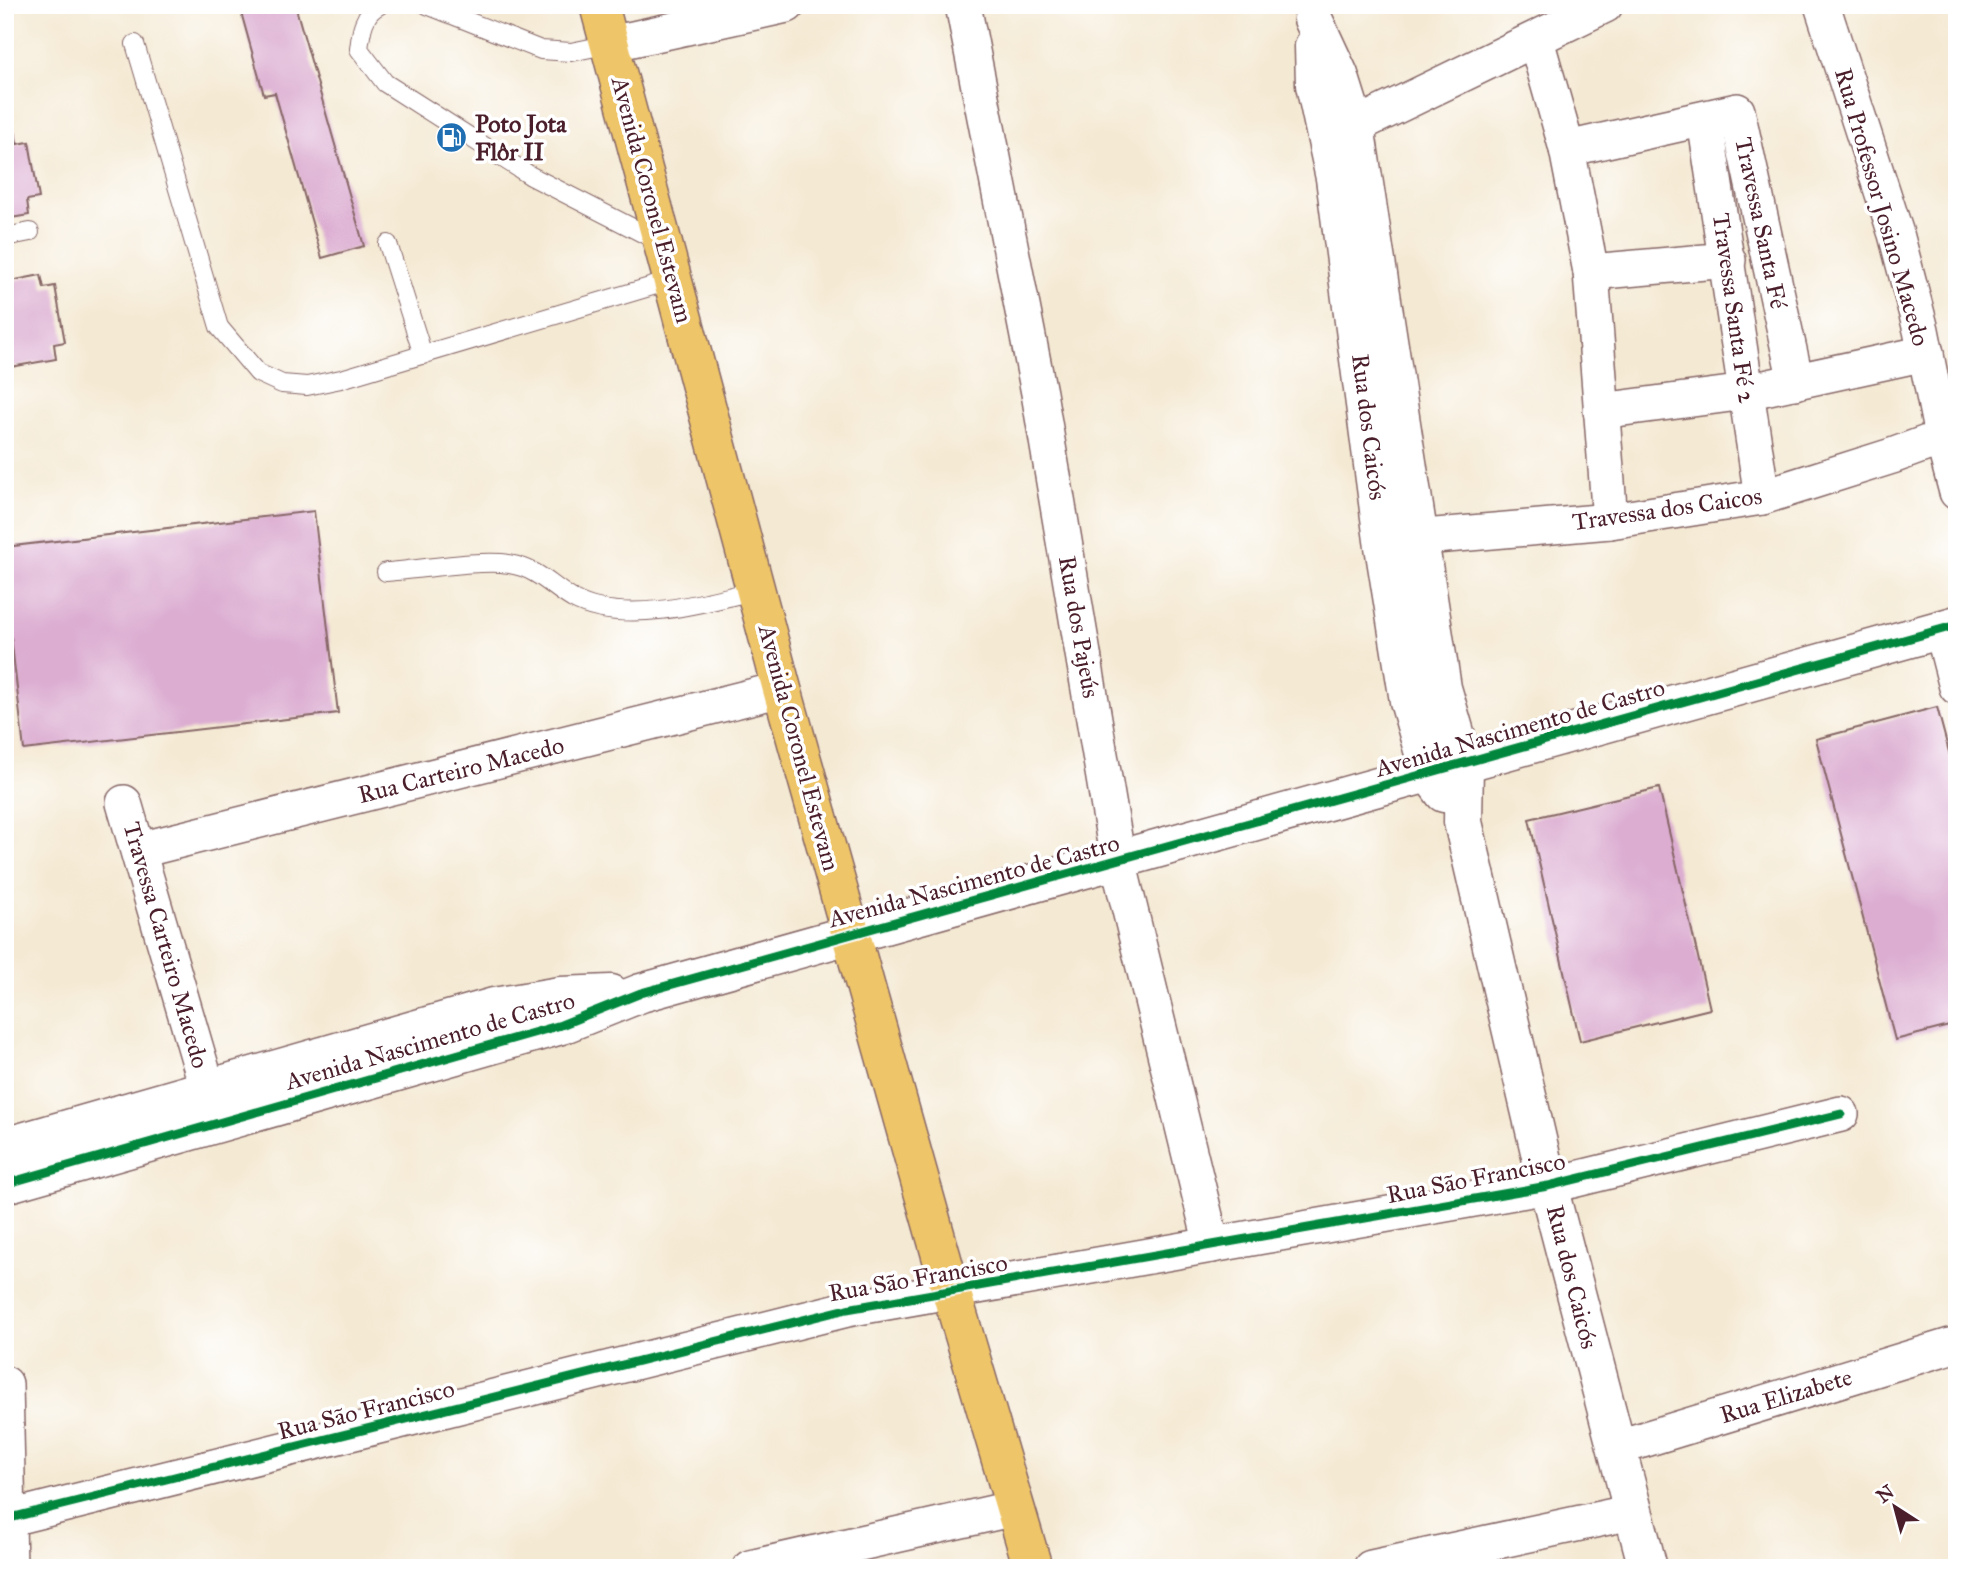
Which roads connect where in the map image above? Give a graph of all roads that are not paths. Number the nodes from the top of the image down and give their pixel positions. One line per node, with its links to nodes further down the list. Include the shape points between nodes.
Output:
1 (380, 5): 18 (lane, via 362,25 359,49 385,83 531,176)
2 (427, 5): 11 (lane, via 541,50 572,52)
3 (599, 5): 11 (main road, Avenida Coronel Estevam)
4 (787, 5): 11 (street)
5 (963, 5): 41 (street, Rua dos Pajeús, via 1039,393)
6 (1605, 5): 9 (street)
7 (1822, 5): 22 (street, Rua Professor Josino Macedo, via 1880,181)
8 (1311, 12): 13 (street, Rua dos Caicós); 32 (street, Rua dos Caicós, via 1315,85 1351,282)
9 (1536, 40): 13 (street); 14 (street)
10 (135, 44): 23 (lane, via 219,327 238,352 258,373 282,384 307,386)
11 (610, 44): 18 (main road, Avenida Coronel Estevam)
12 (1705, 120): 14 (street, Travessa Santa Fé); 19 (street, Travessa Santa Fé 2); 24 (street, Travessa Santa Fé, via 1737,111)
13 (1355, 126): 31 (street, Rua dos Caicós)
14 (1567, 149): 20 (street)
15 (30, 232): 16 (lane)
16 (5, 237)
17 (388, 244): 23 (lane)
18 (663, 244): 21 (main road, Avenida Coronel Estevam)
19 (1728, 260): 20 (street); 25 (street, Travessa Santa Fé 2)
20 (1591, 272): 26 (street)
21 (673, 280): 23 (lane); 34 (main road, Avenida Coronel Estevam)
22 (1926, 353): 24 (street); 27 (street, Rua Professor Josino Macedo)
23 (423, 355)
24 (1796, 382): 25 (street)
25 (1746, 392): 26 (street); 29 (street, Travessa Santa Fé 2)
26 (1601, 411): 30 (street)
27 (1949, 434): 28 (street, Rua Professor Josino Macedo); 29 (street, Travessa dos Caicos)
28 (1957, 492)
29 (1762, 496): 30 (street, Travessa dos Caicos)
30 (1610, 521): 31 (street, Travessa dos Caicos)
31 (1420, 536): 32 (street, Travessa dos Caicos); 38 (street, Rua dos Caicós, via 1442,688)
32 (1383, 540): 38 (street, Rua dos Caicós, via 1409,701)
33 (386, 572): 34 (lane, via 505,563 529,568 573,598 600,609 677,610)
34 (756, 590): 37 (main road, Avenida Coronel Estevam)
35 (1949, 627): 36 (street); 38 (street, Avenida Nascimento de Castro)
36 (1957, 687)
37 (782, 689): 40 (street, Rua Carteiro Macedo); 42 (main road, Avenida Coronel Estevam)
38 (1447, 769): 41 (street, Avenida Nascimento de Castro); 48 (street, Rua dos Caicós)
39 (124, 803): 40 (street, Travessa Carteiro Macedo)
40 (140, 850): 44 (street, Travessa Carteiro Macedo)
41 (1118, 862): 42 (street, Avenida Nascimento de Castro); 49 (street, Rua dos Pajeús)
42 (850, 934): 43 (street, Avenida Nascimento de Castro); 50 (main road, Avenida Coronel Estevam)
43 (641, 993): 44 (street, Avenida Nascimento de Castro, via 560,996 494,1007); 47 (street, Avenida Nascimento de Castro, via 561,1025)
44 (207, 1087): 46 (street, Avenida Nascimento de Castro)
45 (1841, 1114): 48 (street, Rua São Francisco)
46 (5, 1147)
47 (5, 1184)
48 (1548, 1186): 49 (street, Rua São Francisco); 53 (street, Rua dos Caicós)
49 (1212, 1245): 50 (street, Rua São Francisco)
50 (951, 1292): 54 (main road, Avenida Coronel Estevam); 56 (street, Rua São Francisco, via 847,1309)
51 (1957, 1344): 53 (street, Rua Elizabete)
52 (5, 1384): 56 (street)
53 (1616, 1448): 55 (street, Rua dos Caicós)
54 (1015, 1508): 58 (street); 59 (main road, Avenida Coronel Estevam)
55 (1632, 1512): 60 (street); 61 (street, Rua dos Caicós)
56 (10, 1518): 57 (street)
57 (9, 1568)
58 (750, 1568)
59 (1033, 1568)
60 (1371, 1568)
61 (1648, 1568)

